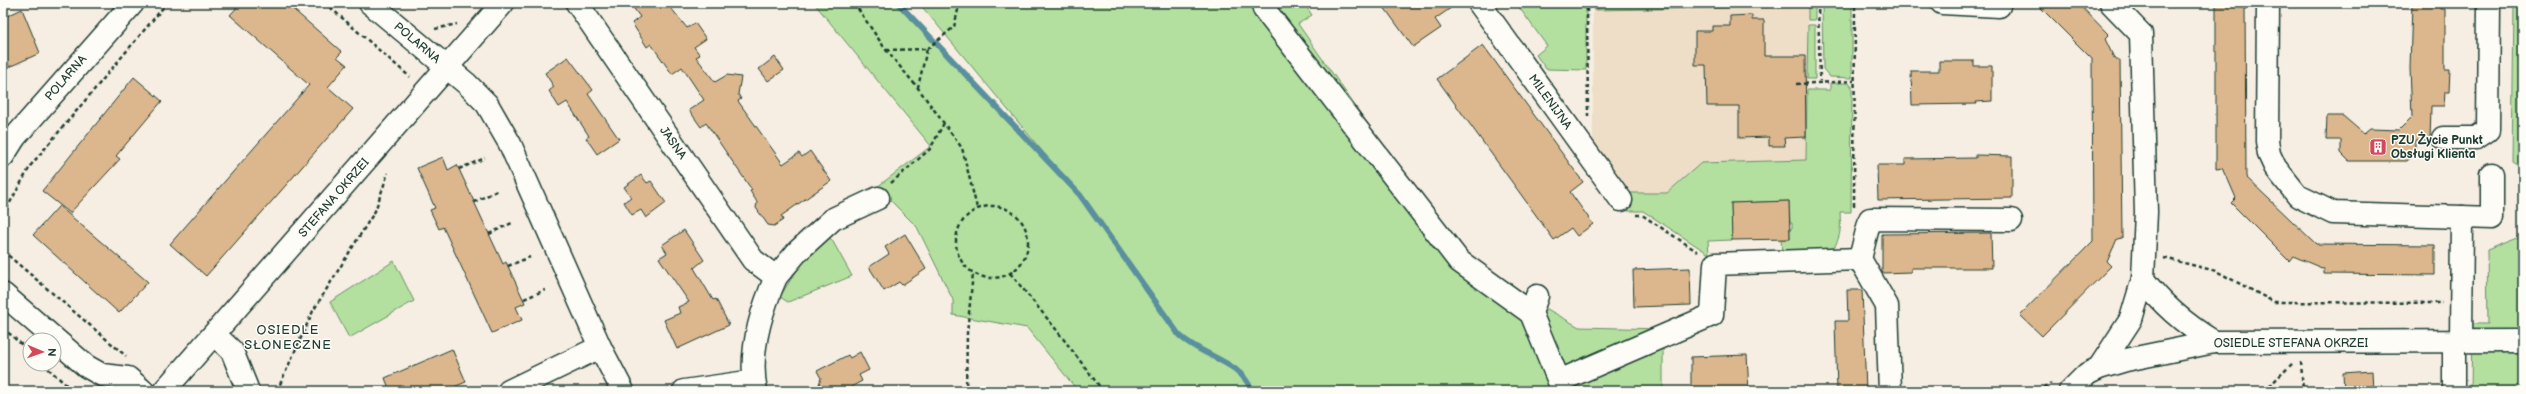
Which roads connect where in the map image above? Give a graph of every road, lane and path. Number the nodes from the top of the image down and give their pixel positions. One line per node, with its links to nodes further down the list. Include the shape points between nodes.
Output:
1 (132, 3): 31 (street, POLARNA)
2 (167, 3): 43 (path, via 31,165)
3 (325, 3): 24 (path)
4 (370, 3): 23 (street, POLARNA)
5 (503, 3): 23 (street, STEFANA OKRZEI)
6 (577, 3): 57 (street, JASNA, via 753,260)
7 (854, 3): 22 (path)
8 (953, 3): 21 (path, via 958,10 954,27)
9 (1479, 3): 40 (street, MILENIJNA)
10 (1600, 3): 30 (path, via 1587,6)
11 (1818, 3): 25 (path)
12 (1855, 3): 26 (path)
13 (1942, 3): 17 (street)
14 (2111, 3): 50 (street, via 2141,34 2146,212)
15 (2268, 3): 44 (street, via 2267,147 2275,167 2298,196 2333,213)
16 (2489, 3): 32 (street, via 2488,130 2476,138)
17 (1999, 6)
18 (1264, 9): 75 (street, via 1459,261 1534,305)
19 (464, 22): 20 (path, via 435,29)
20 (431, 33)
21 (927, 49): 22 (path); 28 (path)
22 (886, 50): 28 (path)
23 (446, 68): 64 (street, STEFANA OKRZEI); 69 (street, POLARNA, via 487,104 510,144)
24 (414, 80)
25 (1820, 81): 26 (path); 27 (path)
26 (1854, 81): 47 (path, via 1854,212)
27 (1796, 84)
28 (918, 88): 29 (path)
29 (944, 123): 39 (path, via 930,149 884,189); 42 (path, via 962,148)
30 (1588, 124)
31 (9, 132): 33 (street, POLARNA)
32 (2442, 138)
33 (3, 156)
34 (485, 158): 35 (path)
35 (459, 169)
36 (388, 173): 80 (path, via 375,211 313,311)
37 (2492, 174): 44 (street, via 2492,218)
38 (499, 190): 41 (path)
39 (878, 198): 57 (street, via 833,219 798,250)
40 (1621, 200): 53 (path, via 1626,215 1642,215)
41 (474, 202)
42 (977, 208): 55 (path, via 967,215 956,234 958,256); 56 (path, via 988,205 1001,206 1012,211 1026,231 1028,243 1025,255)
43 (3, 214)
44 (2462, 217): 62 (street)
45 (2011, 220): 47 (street, via 1870,219)
46 (514, 222): 48 (path)
47 (1868, 227): 52 (street)
48 (489, 234)
49 (3, 251): 71 (path)
50 (2144, 253): 58 (street); 62 (path, via 2216,270 2274,302)
51 (530, 257): 54 (path)
52 (1860, 259): 53 (street); 86 (street, via 1888,306)
53 (1715, 264): 75 (street, via 1712,315)
54 (508, 266)
55 (973, 273): 56 (path, via 992,278); 84 (path, via 967,334)
56 (1010, 273): 85 (path)
57 (776, 277): 74 (street, via 758,327)
58 (2143, 279): 66 (street, via 2158,299 2194,330); 72 (street, via 2131,318)
59 (545, 290): 61 (path)
60 (3, 294): 77 (street, via 86,366 102,375 128,378)
61 (524, 299)
62 (2462, 304): 67 (street)
63 (3, 328): 68 (path)
64 (215, 335): 78 (street, STEFANA OKRZEI); 79 (street, via 232,352)
65 (2523, 341): 67 (street, OSIEDLE STEFANA OKRZEI)
66 (2214, 342): 70 (street, OSIEDLE STEFANA OKRZEI); 72 (street, OSIEDLE STEFANA OKRZEI)
67 (2457, 342): 70 (street, OSIEDLE STEFANA OKRZEI); 90 (street)
68 (22, 345)
69 (600, 348): 81 (street); 82 (street, POLARNA)
70 (2300, 349): 88 (path); 89 (path)
71 (131, 360)
72 (2099, 368): 87 (street, OSIEDLE STEFANA OKRZEI, via 2087,374)
73 (52, 372): 76 (path)
74 (755, 386): 83 (street)
75 (1561, 386)
76 (73, 391)
77 (143, 391)
78 (164, 391)
79 (248, 391)
80 (277, 391)
81 (509, 391)
82 (623, 391)
83 (684, 391)
84 (966, 391)
85 (1103, 391)
86 (1890, 391)
87 (2070, 391)
88 (2264, 391)
89 (2303, 391)
90 (2454, 391)

